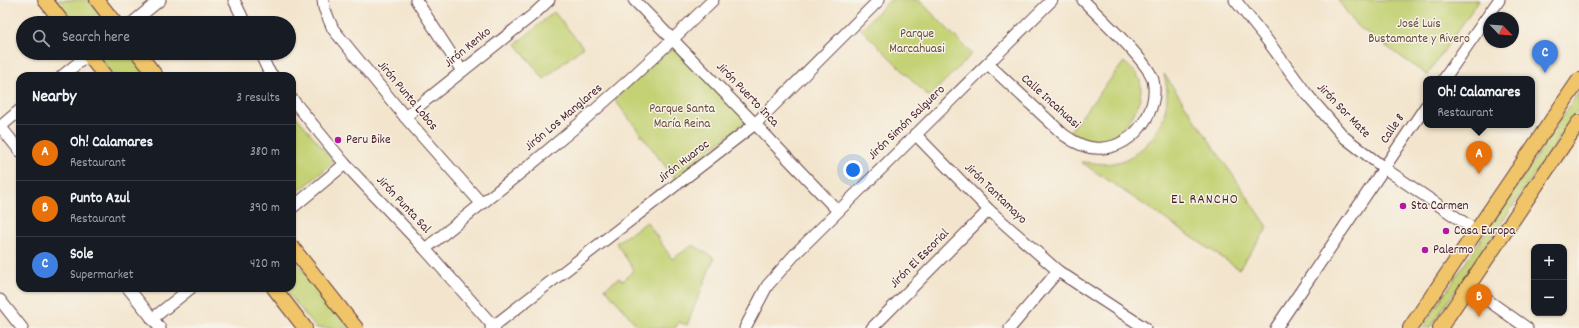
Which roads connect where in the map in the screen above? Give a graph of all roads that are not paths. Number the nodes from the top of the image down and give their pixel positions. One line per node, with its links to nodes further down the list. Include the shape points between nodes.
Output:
1 (45, 0): 15 (main road)
2 (96, 0): 16 (main road)
3 (160, 0): 17 (street)
4 (234, 0): 18 (street)
5 (323, 0): 35 (street, Jirón Punta Lobos, via 333,29)
6 (416, 0): 25 (street)
7 (549, 0): 25 (street, Jirón Kenko)
8 (634, 0): 19 (street, Jirón Puerto Inca)
9 (713, 0): 19 (street, Jirón Los Manglares)
10 (879, 0): 37 (street, Jirón Huaroc)
11 (1052, 0): 24 (street, Jirón Simón Salguero)
12 (1083, 0): 24 (street, Calle Incahuasi, via 1143,63 1153,79 1154,95 1149,112 1141,126 1130,137 1117,145 1103,148 1092,148 1073,142)
13 (1235, 0): 42 (street, Jirón Sor Mate, via 1306,94 1344,137)
14 (1499, 0): 30 (street)
15 (58, 16)
16 (109, 16)
17 (141, 16)
18 (242, 16)
19 (674, 40): 37 (street, Jirón Puerto Inca); 43 (street, Jirón Los Manglares, via 546,152)
20 (81, 60): 26 (street)
21 (93, 60): 27 (main road)
22 (143, 60): 28 (main road)
23 (263, 60): 29 (street)
24 (988, 64): 39 (street, Jirón Simón Salguero)
25 (462, 71): 35 (street, Jirón Kenko)
26 (67, 72)
27 (102, 72)
28 (153, 72)
29 (270, 72)
30 (1446, 76)
31 (1579, 80): 47 (main road)
32 (296, 104): 41 (street, Jirón Punta Sal)
33 (1423, 110): 42 (street, Calle 8)
34 (16, 113): 38 (street)
35 (405, 118): 43 (street, Jirón Punta Lobos)
36 (1579, 122): 51 (main road)
37 (755, 124): 46 (street, Jirón Puerto Inca); 57 (street, Jirón Huaroc)
38 (0, 126): 40 (street)
39 (916, 134): 45 (street, Jirón Tantamayo); 46 (street, Jirón Simón Salguero)
40 (16, 146)
41 (345, 164): 44 (street); 48 (street, Jirón Punta Sal)
42 (1384, 168): 47 (street, Jirón Sor Mate); 66 (street, Calle 8)
43 (481, 203): 48 (street, Jirón Los Manglares)
44 (296, 205)
45 (989, 210): 50 (street, Jirón Tantamayo); 63 (street, Jirón El Escorial)
46 (838, 211): 62 (street, Jirón Simón Salguero, via 767,286)
47 (1475, 230): 67 (main road)
48 (425, 249): 57 (street, Jirón Punta Sal)
49 (296, 252): 61 (main road)
50 (1058, 271): 64 (street); 65 (street, Jirón Tantamayo)
51 (1469, 287): 68 (main road); 69 (street)
52 (131, 292): 56 (street)
53 (186, 292): 56 (street)
54 (277, 292): 60 (main road)
55 (0, 300): 58 (street)
56 (152, 319): 59 (street)
57 (494, 327)
58 (22, 328)
59 (160, 328)
60 (305, 328)
61 (356, 328)
62 (745, 328)
63 (872, 328)
64 (1010, 328)
65 (1145, 328)
66 (1276, 328)
67 (1410, 328)
68 (1440, 328)
69 (1527, 328)

